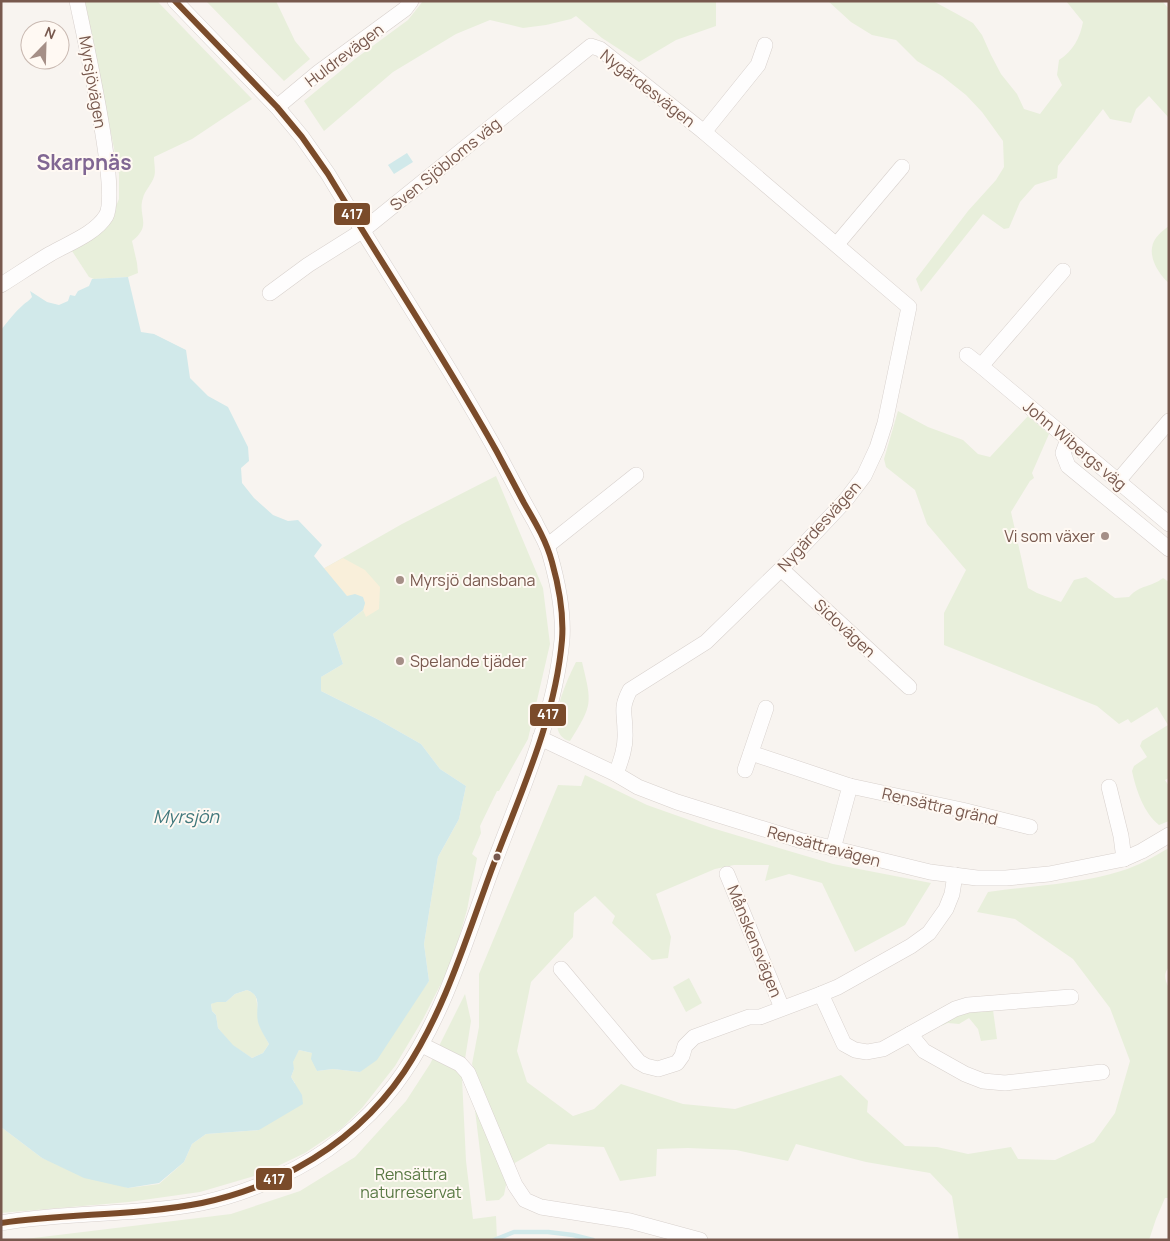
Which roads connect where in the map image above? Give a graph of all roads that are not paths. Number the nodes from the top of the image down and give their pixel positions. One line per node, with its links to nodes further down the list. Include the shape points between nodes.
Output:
1 (77, 1): 12 (street, Myrsjövägen, via 106,161 107,215 82,238 49,254)
2 (175, 1): 6 (street)
3 (411, 1): 6 (street, Huldrevägen, via 405,9)
4 (765, 45): 7 (street, Nygärdesvägen, via 758,65)
5 (591, 46): 7 (street, Nygärdesvägen, via 600,49); 9 (street, Sven Sjöbloms väg)
6 (277, 108): 9 (street, via 328,174)
7 (704, 132): 10 (street, Nygärdesvägen)
8 (902, 167): 10 (street)
9 (362, 231): 13 (street, Sven Sjöbloms väg); 22 (street, via 472,408)
10 (837, 244): 24 (street, Nygärdesvägen, via 909,307 885,423 864,476)
11 (1063, 271): 15 (street)
12 (1, 285)
13 (270, 293)
14 (968, 355): 15 (street, John Wibergs väg)
15 (981, 366): 17 (street, John Wibergs väg)
16 (1169, 421): 19 (street)
17 (1068, 439): 19 (street, John Wibergs väg); 20 (street, via 1063,453 1068,466)
18 (636, 475): 22 (street)
19 (1122, 485): 20 (street); 21 (street, John Wibergs väg)
20 (1114, 503): 23 (street)
21 (1169, 524)
22 (547, 546): 27 (street, via 561,600 562,636 557,675)
23 (1169, 549)
24 (781, 569): 25 (street, Sidovägen); 30 (street, Nygärdesvägen, via 706,642 630,690 624,701 624,750)
25 (909, 687)
26 (766, 708): 28 (street)
27 (540, 738): 30 (street, Rensättravägen); 44 (street, via 456,971)
28 (751, 753): 29 (street); 31 (street, Rensättra gränd)
29 (745, 770)
30 (616, 774): 35 (street, Rensättravägen, via 638,787 677,802)
31 (850, 786): 33 (street, Rensättra gränd); 35 (street)
32 (1109, 787): 36 (street)
33 (1030, 827)
34 (1169, 834): 36 (street, Rensättravägen)
35 (833, 849): 38 (street, Rensättravägen)
36 (1124, 858): 38 (street, Rensättravägen, via 1006,878)
37 (727, 874): 42 (street, Månskensvägen)
38 (955, 875): 40 (street, Månskensvägen, via 946,909 928,933 911,946)
39 (560, 968): 42 (street, Månskensvägen, via 639,1062 653,1069 677,1063 685,1046 694,1037)
40 (821, 994): 42 (street, Månskensvägen); 43 (street, via 844,1044 855,1050 883,1049)
41 (1071, 998): 43 (street, via 968,1005)
42 (782, 1008)
43 (910, 1034): 45 (street, via 924,1051 983,1081 1004,1083)
44 (422, 1045): 46 (street, via 402,1076 350,1132 299,1167 254,1187 205,1202 168,1208); 47 (street, via 460,1064 468,1073 516,1185 526,1200 541,1206 630,1221)
45 (1102, 1072)
46 (1, 1223)
47 (700, 1240)

